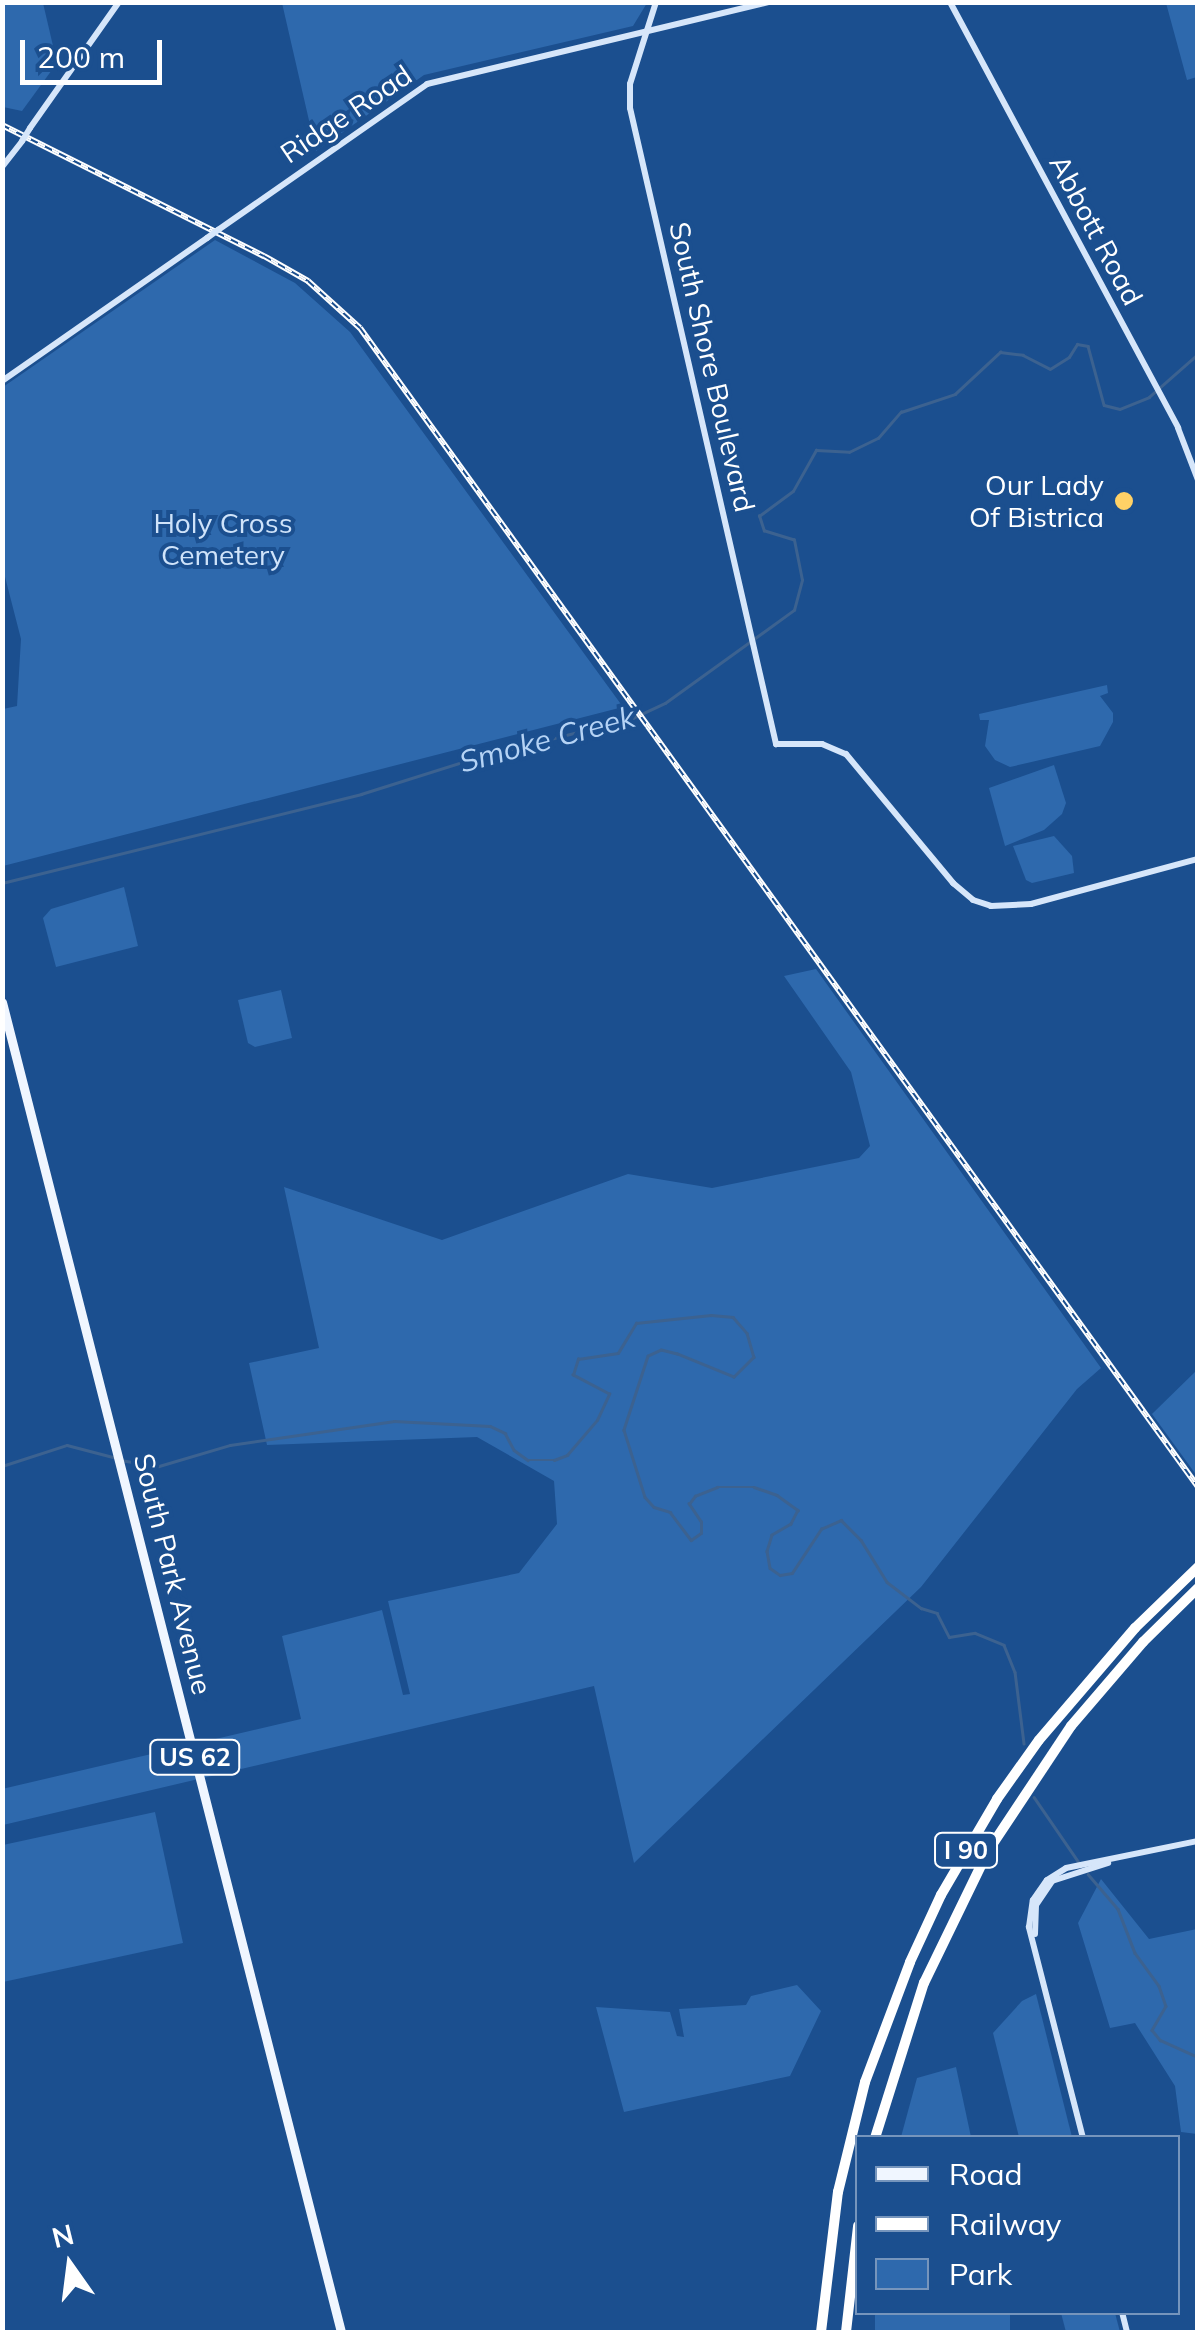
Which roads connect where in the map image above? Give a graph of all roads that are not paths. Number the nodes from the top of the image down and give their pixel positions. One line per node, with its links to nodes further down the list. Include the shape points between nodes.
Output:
1 (120, 2): 6 (street, bridge)
2 (656, 2): 5 (street, South Shore Boulevard)
3 (768, 2): 5 (street, Ridge Road)
4 (950, 2): 8 (street, Abbott Road, via 1162,399)
5 (647, 32): 7 (street, Ridge Road, bridge, via 427,84); 9 (street, South Shore Boulevard, via 630,84 630,108 776,744 822,744 846,754 959,890 980,903 1010,908)
6 (2, 167)
7 (2, 381)
8 (1198, 480)
9 (1198, 859)
10 (2, 1002): 17 (main road, South Park Avenue / US 62)
11 (1198, 1568): 18 (highway, I 90, via 1135,1628 1038,1740 941,1896 865,2082 836,2208)
12 (1198, 1588): 14 (highway, I 90, via 1071,1726 988,1850 924,1984)
13 (1198, 1842): 15 (street, via 1067,1870 1043,1887 1029,1918)
14 (876, 2135)
15 (1082, 2135)
16 (855, 2252): 19 (highway)
17 (342, 2332)
18 (821, 2332)
19 (846, 2332)

